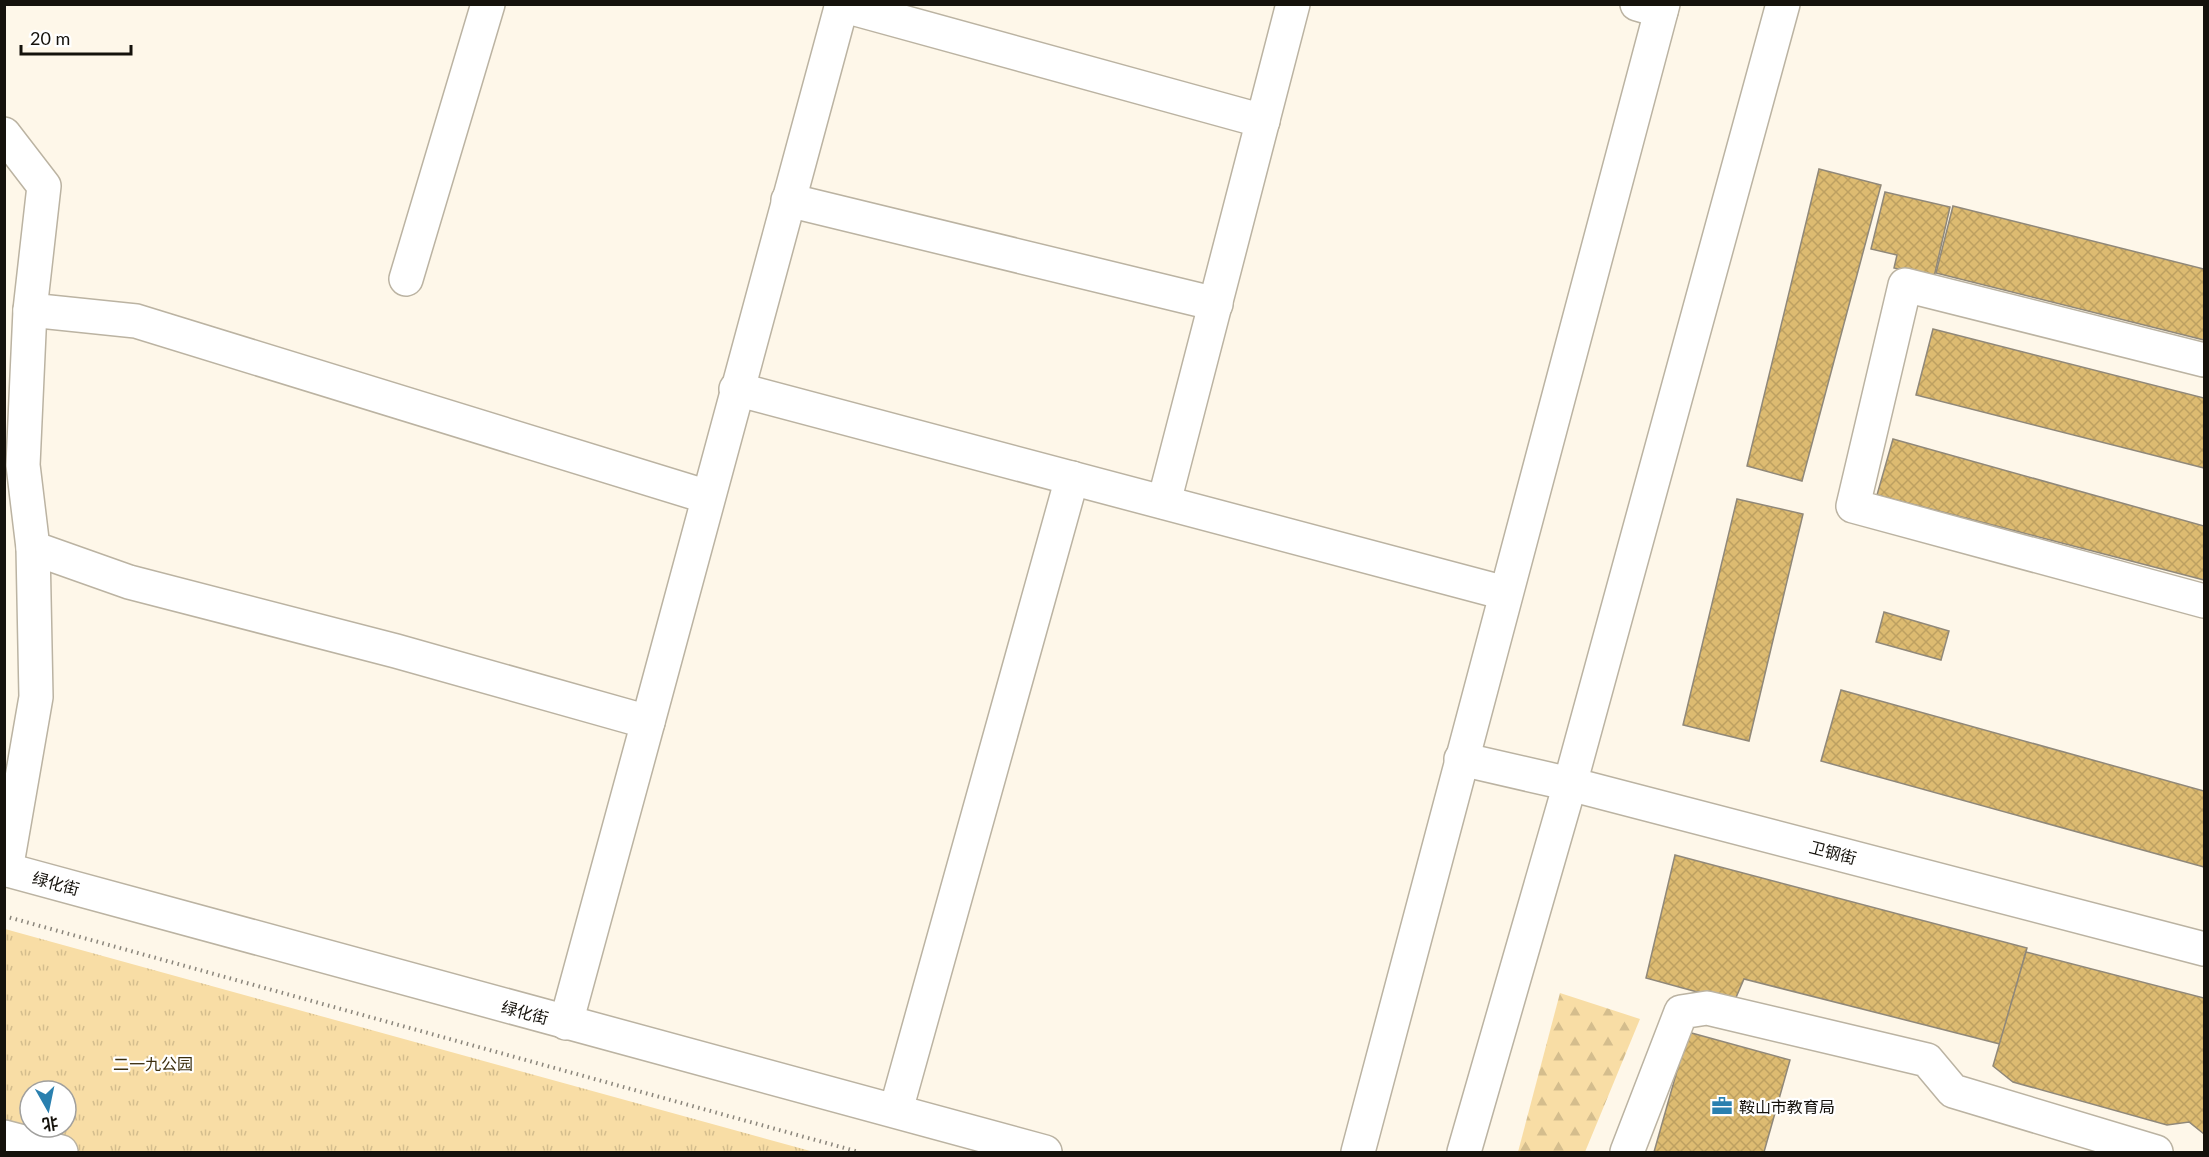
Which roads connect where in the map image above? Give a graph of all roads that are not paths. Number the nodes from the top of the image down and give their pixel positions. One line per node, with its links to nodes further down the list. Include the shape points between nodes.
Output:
1 (488, 4): 9 (main road)
2 (1293, 4): 6 (main road)
3 (1783, 4): 22 (main road)
4 (842, 5): 6 (main road); 8 (main road)
5 (1654, 7): 18 (main road)
6 (1263, 121): 10 (main road)
7 (4, 134): 11 (main road, via 44,186)
8 (788, 200): 10 (main road); 13 (main road)
9 (406, 279)
10 (1216, 304): 16 (main road)
11 (30, 310): 15 (main road, via 136,321); 17 (main road, via 23,465)
12 (2205, 360): 19 (main road, via 1905,285 1853,506)
13 (736, 389): 14 (main road); 15 (main road)
14 (1072, 478): 16 (main road); 26 (main road)
15 (708, 497): 20 (main road)
16 (1164, 502): 18 (main road)
17 (33, 548): 20 (main road, via 129,582); 23 (main road, via 36,697)
18 (1505, 593): 21 (main road)
19 (2205, 601)
20 (648, 722): 25 (main road)
21 (1461, 759): 22 (main road, 卫钢街); 30 (main road)
22 (1570, 784): 24 (main road, 卫钢街); 31 (main road)
23 (5, 870): 25 (main road, 绿化街)
24 (2205, 949)
25 (566, 1023): 26 (main road, 绿化街)
26 (896, 1110): 29 (main road, 绿化街)
27 (4, 1137): 28 (main road)
28 (61, 1152)
29 (1045, 1152)
30 (1358, 1152)
31 (1464, 1152)
32 (1627, 1152): 33 (main road, via 1681,1012 1707,1008 1927,1060 1953,1091)
33 (2156, 1152)

